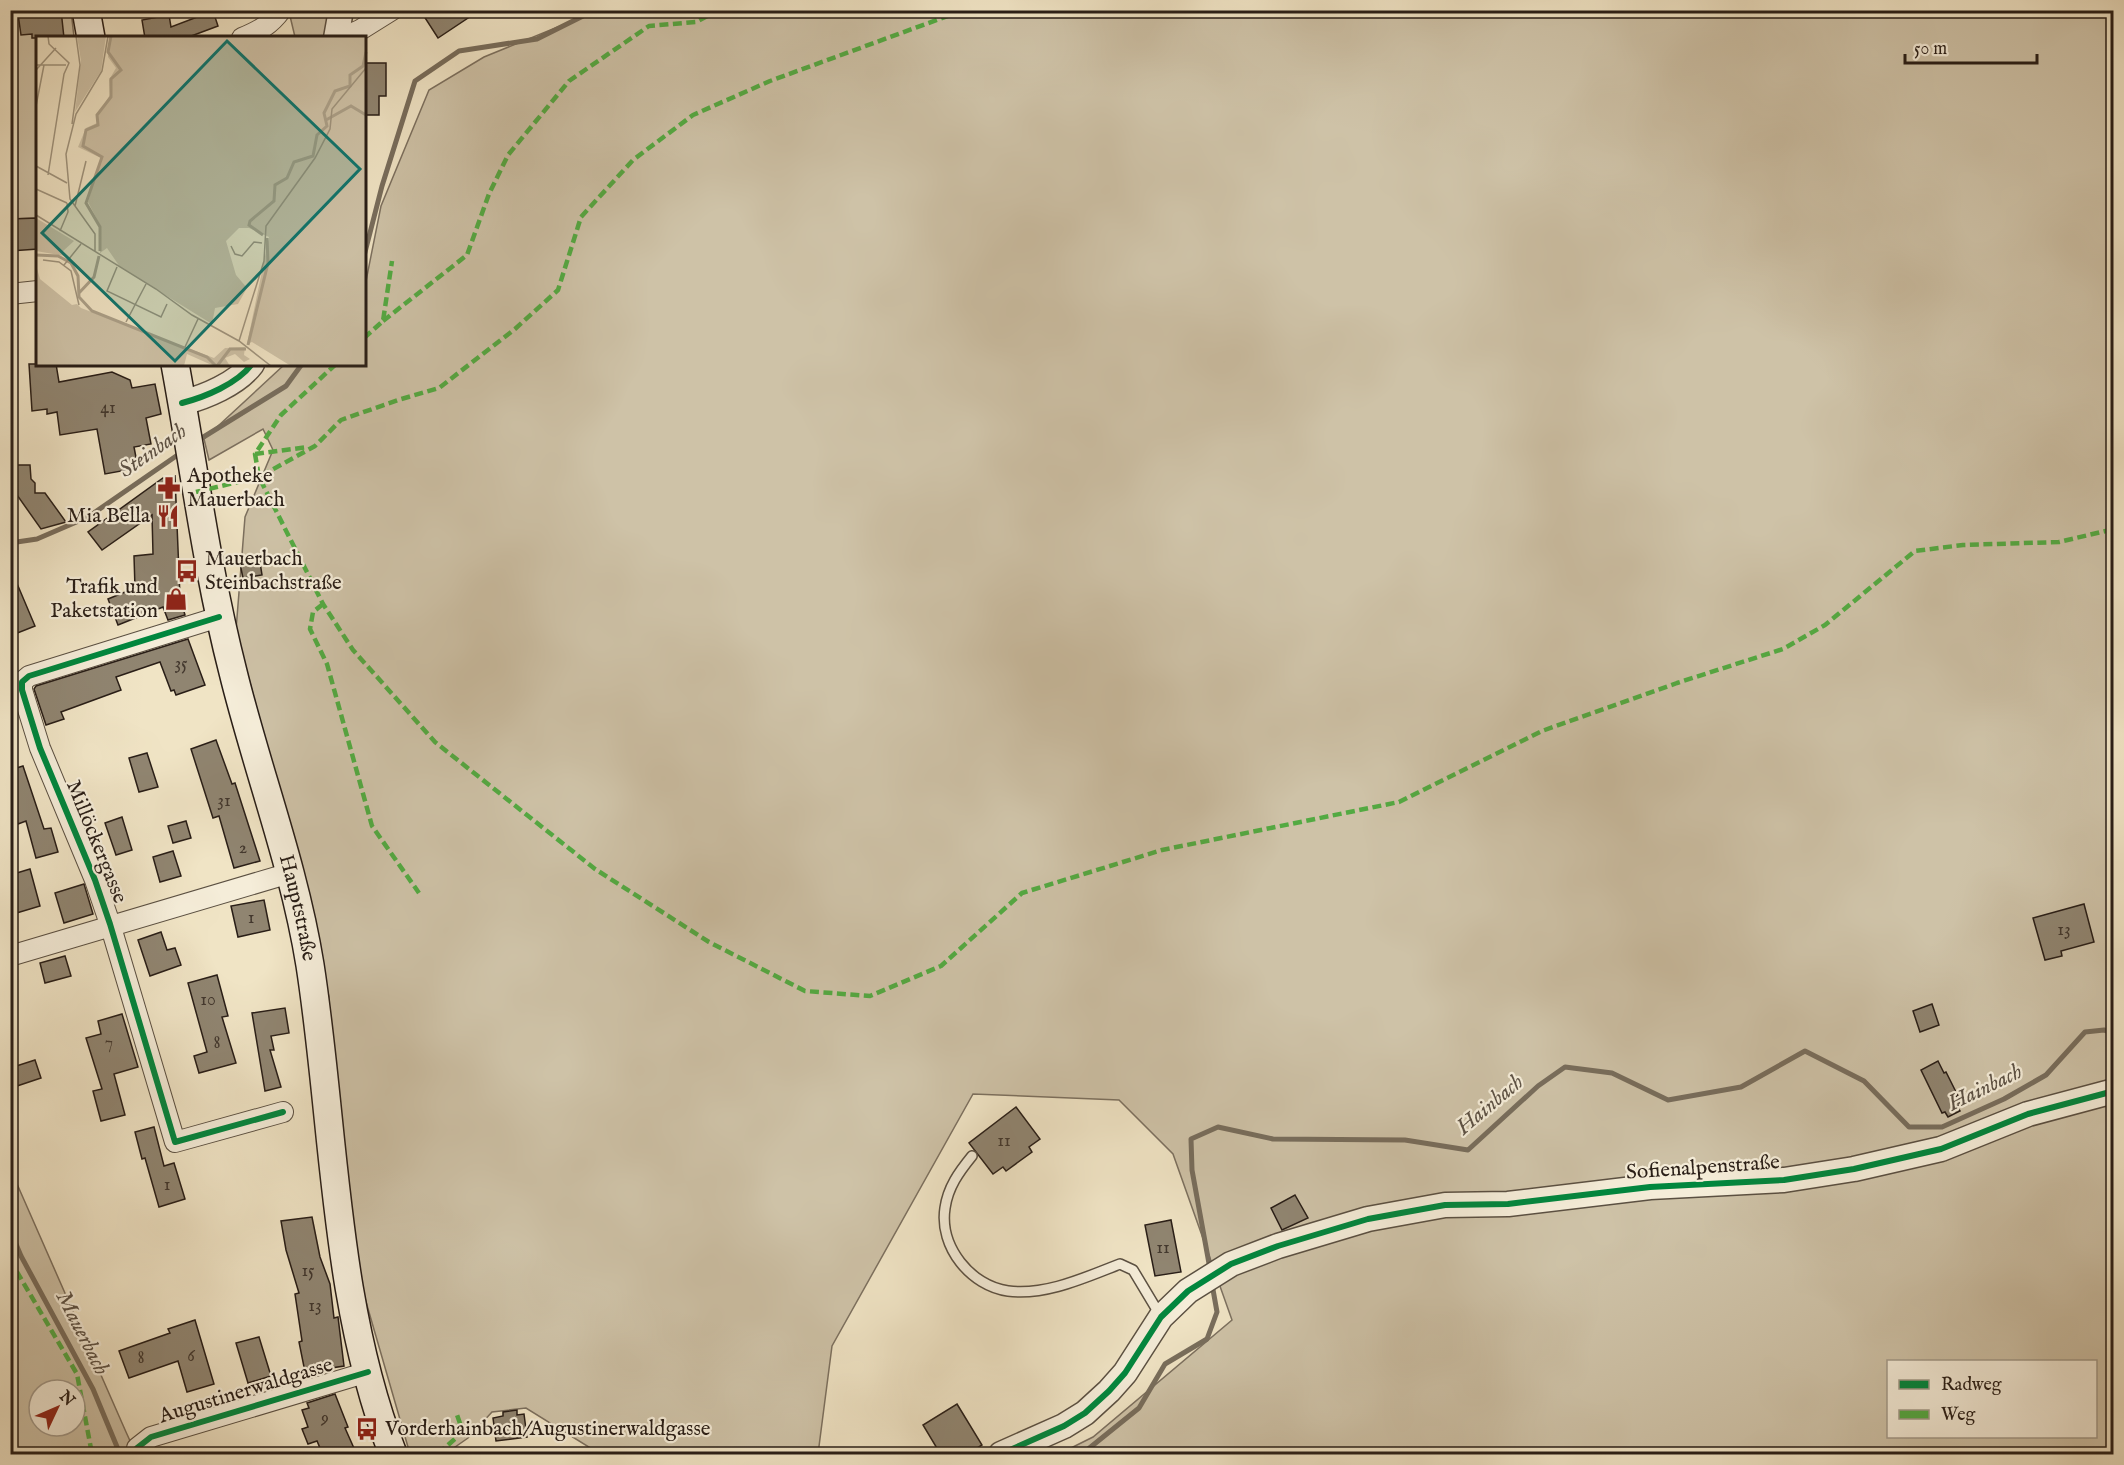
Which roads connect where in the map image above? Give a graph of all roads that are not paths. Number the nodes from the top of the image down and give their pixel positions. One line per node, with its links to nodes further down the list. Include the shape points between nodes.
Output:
1 (87, 10): 5 (main road)
2 (281, 10): 6 (street, via 261,30)
3 (341, 10): 7 (street)
4 (392, 10): 8 (street)
5 (91, 36)
6 (247, 36)
7 (336, 36)
8 (346, 36)
9 (36, 291): 10 (street)
10 (10, 294)
11 (175, 366): 13 (main road, Hauptstraße)
12 (250, 366): 13 (street, via 206,397)
13 (182, 403): 14 (main road, Hauptstraße)
14 (219, 617): 15 (main road, Hauptstraße); 16 (street, Millöckergasse, via 29,676 22,682 39,748)
15 (290, 873): 16 (street); 22 (main road, Hauptstraße, via 310,963 343,1237)
16 (110, 924): 17 (street); 19 (street, Millöckergasse, via 176,1142)
17 (10, 956)
18 (2114, 1091): 21 (street, Sofienalpenstraße, via 2028,1114 1941,1149 1854,1169 1784,1180 1650,1186 1508,1204 1445,1205 1368,1219 1240,1260 1188,1291)
19 (283, 1112)
20 (972, 1156): 21 (lane, via 955,1176 944,1209 944,1222 962,1266 972,1276 1008,1291 1029,1291 1058,1286 1120,1264 1133,1270)
21 (1161, 1317): 25 (street, via 1125,1373 1085,1413)
22 (368, 1372): 23 (street, Augustinerwaldgasse, via 151,1437); 24 (main road, Hauptstraße)
23 (137, 1448)
24 (393, 1455)
25 (1001, 1455)

